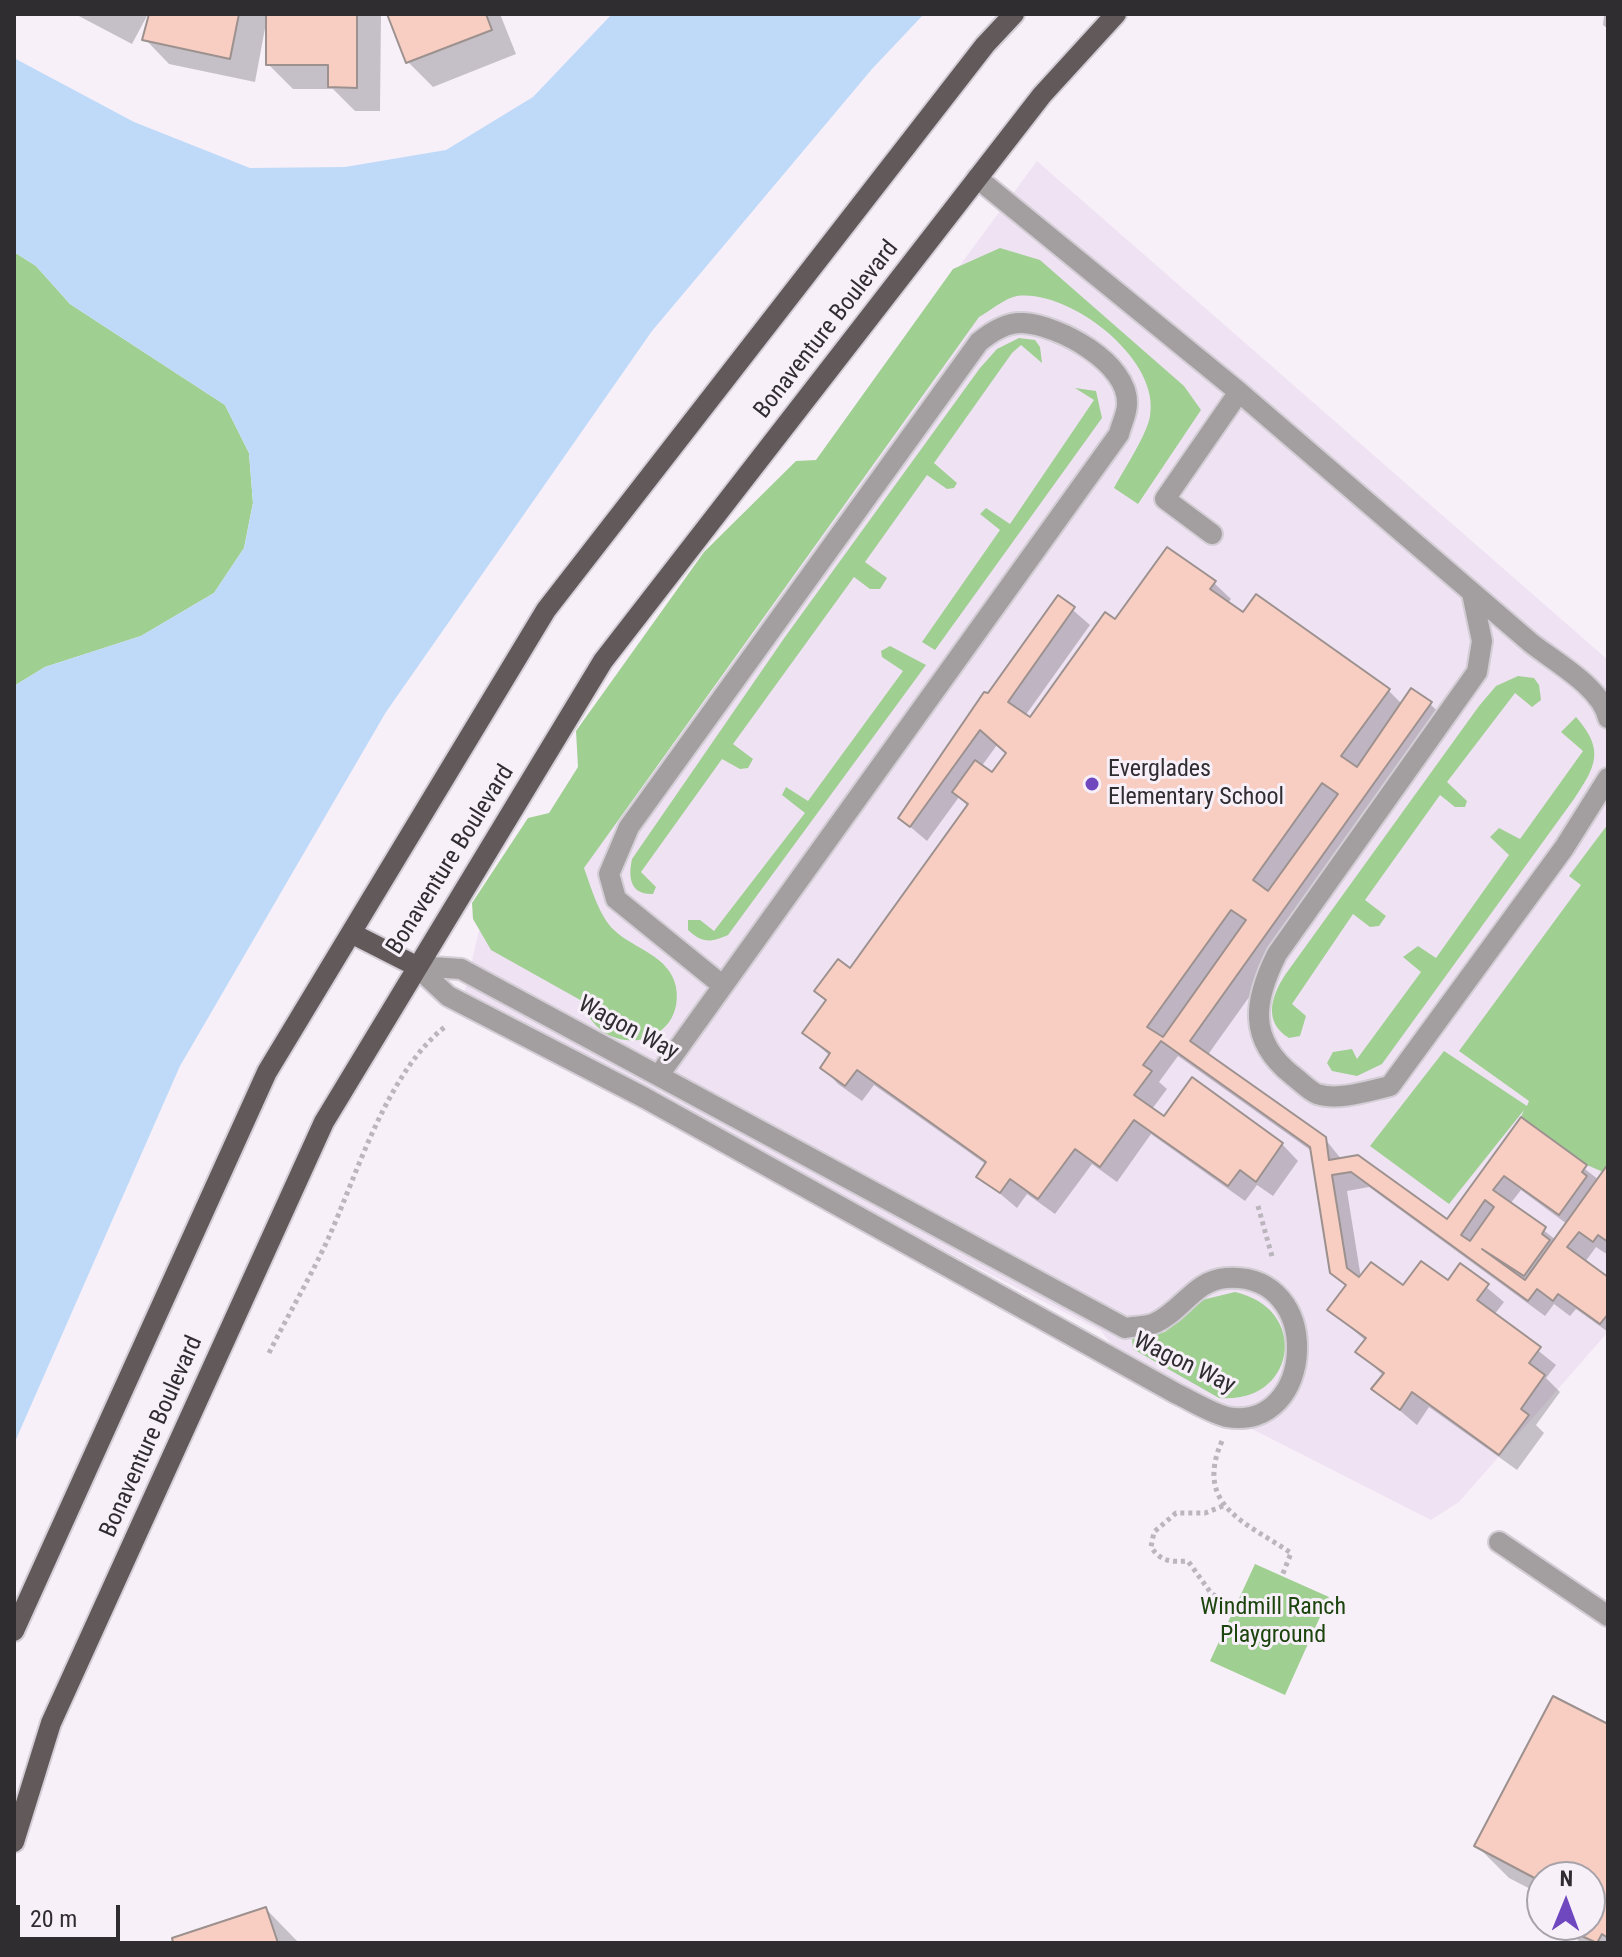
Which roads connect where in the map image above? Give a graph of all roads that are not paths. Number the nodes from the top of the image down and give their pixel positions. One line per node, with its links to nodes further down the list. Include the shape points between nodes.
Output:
1 (1014, 14): 9 (main road, Bonaventure Boulevard, via 546,610)
2 (1116, 14): 3 (main road, Bonaventure Boulevard, via 1042,95)
3 (977, 178): 4 (street); 10 (main road, Bonaventure Boulevard, via 603,661)
4 (1239, 392): 5 (street, via 1165,499); 6 (street)
5 (1212, 534)
6 (1472, 593): 7 (street, via 1577,679 1605,707); 8 (street, via 1482,641 1477,672 1277,954 1260,988 1258,1026 1274,1060 1316,1094 1348,1095 1390,1086 1564,848)
7 (1608, 718)
8 (1608, 778)
9 (351, 933): 10 (main road, Wagon Way); 15 (main road, Bonaventure Boulevard, via 267,1072)
10 (416, 966): 12 (street, Wagon Way, via 461,969); 12 (street, Wagon Way, via 448,996 645,1098 1177,1394 1228,1417 1255,1415 1277,1401 1289,1384 1299,1359 1298,1331 1290,1310 1252,1281 1226,1278 1206,1284 1153,1324 1125,1328); 16 (main road, Bonaventure Boulevard, via 324,1122 51,1723)
11 (722, 985): 11 (street, via 616,899 609,874 629,827 979,342 996,329 1020,322 1053,327 1096,353 1121,380 1128,404 1119,434); 12 (street)
12 (659, 1075)
13 (1499, 1542): 14 (street)
14 (1608, 1616)
15 (14, 1631)
16 (14, 1842)

